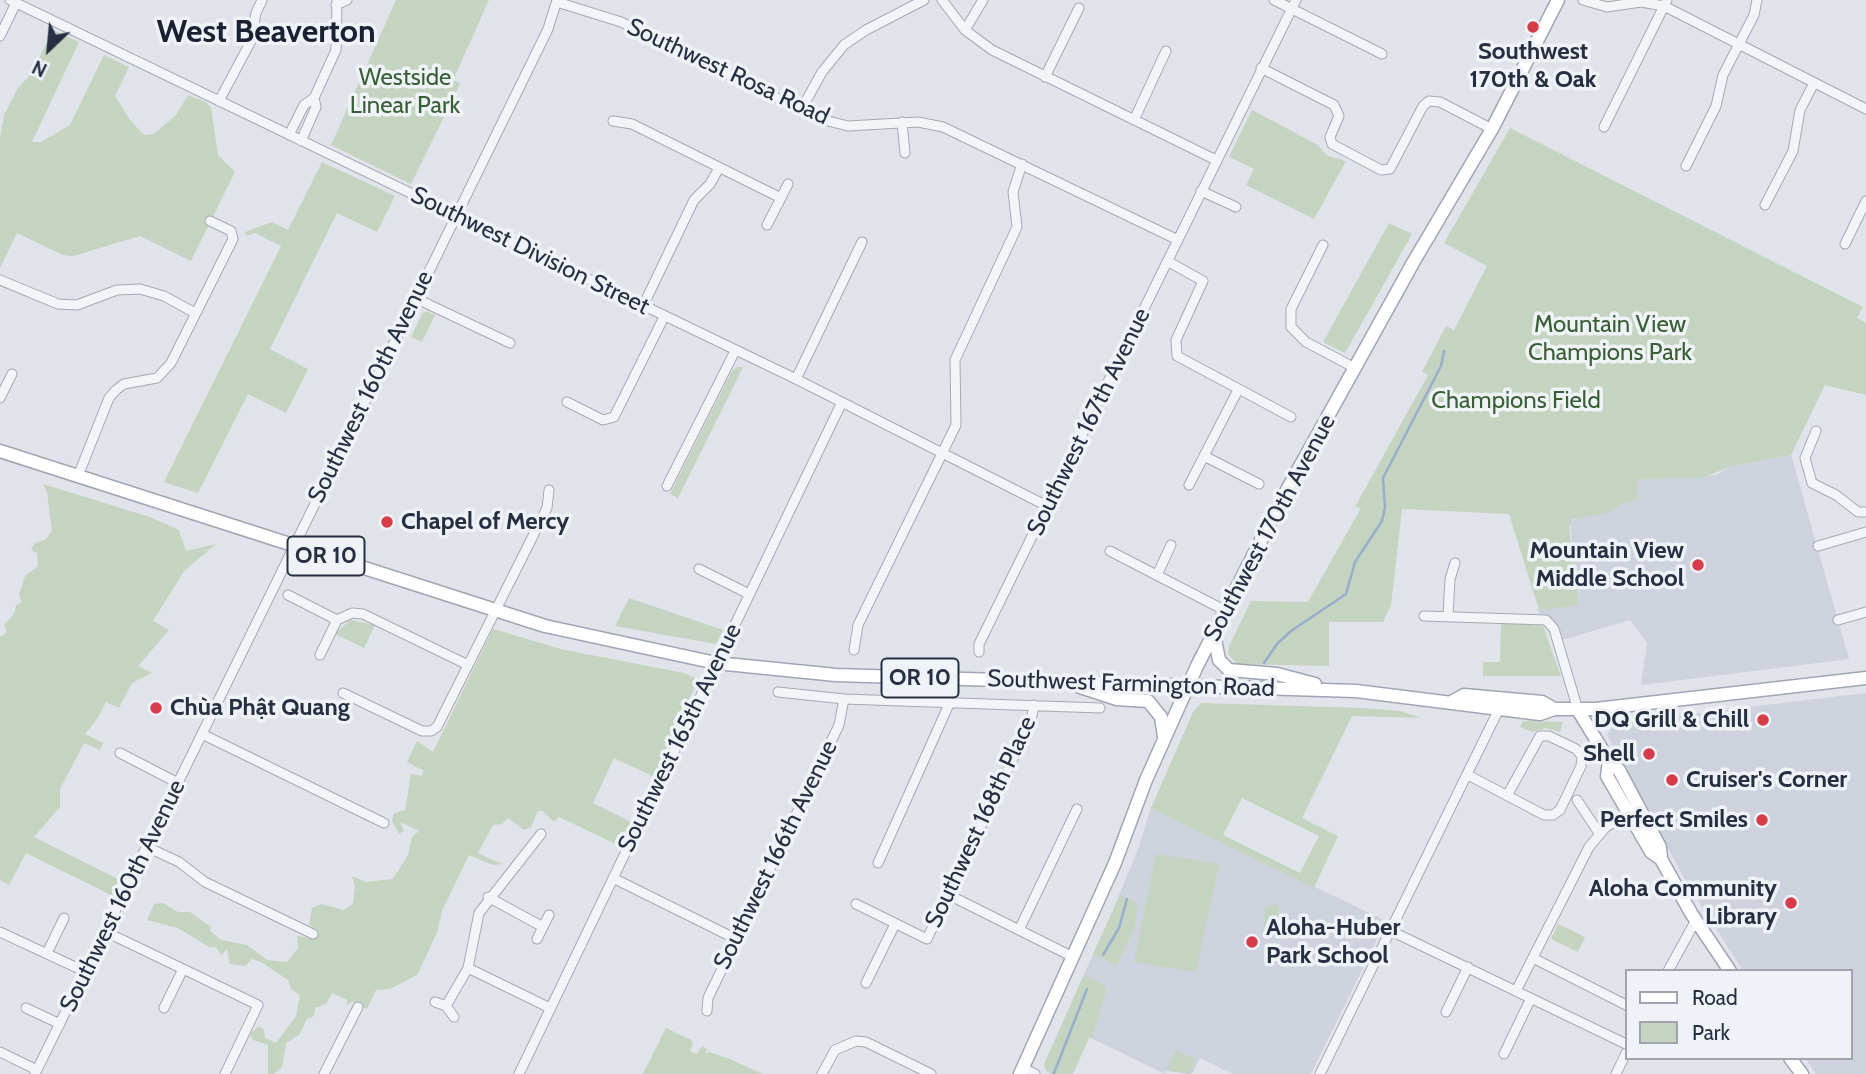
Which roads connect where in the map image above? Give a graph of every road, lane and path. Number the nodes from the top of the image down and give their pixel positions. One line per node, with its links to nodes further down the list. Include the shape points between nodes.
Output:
1 (262, 0): 25 (street, via 251,41)
2 (347, 0): 12 (street)
3 (924, 0): 27 (street, via 844,45 821,72)
4 (942, 0): 16 (street)
5 (983, 0): 16 (street)
6 (1274, 0): 14 (street)
7 (1558, 0): 32 (main road, Southwest 170th Avenue)
8 (1583, 0): 13 (street, via 1598,6)
9 (1757, 0): 18 (street)
10 (13, 1): 17 (street); 25 (street, Southwest Division Street)
11 (557, 1): 27 (street, Southwest Rosa Road, via 621,22); 46 (street, Southwest 160th Avenue, via 548,29)
12 (336, 2): 24 (street, via 337,50)
13 (1666, 3): 18 (street); 31 (street)
14 (1293, 4): 20 (street); 21 (street, Southwest 167th Avenue)
15 (1079, 8): 22 (street)
16 (965, 30): 22 (street, via 992,50)
17 (0, 36)
18 (1740, 44): 23 (street); 38 (street)
19 (1166, 51): 28 (street)
20 (1382, 54)
21 (1261, 68): 32 (street, via 1330,102 1339,110 1330,143 1384,172 1392,166 1425,102 1440,102); 36 (street, Southwest 167th Avenue)
22 (1045, 77): 28 (street)
23 (1814, 83): 26 (street); 44 (street, via 1800,110 1793,151)
24 (314, 98): 33 (street, via 304,105); 34 (street, via 316,107)
25 (219, 101): 33 (street, Southwest Division Street)
26 (1866, 109)
27 (802, 110): 30 (street, Southwest Rosa Road, via 848,126)
28 (1134, 120): 36 (street)
29 (613, 121): 39 (street, via 632,124)
30 (902, 122): 35 (street); 37 (street, Southwest Rosa Road, via 943,127)
31 (1604, 127)
32 (1492, 129): 61 (main road, Southwest 170th Avenue)
33 (289, 135): 34 (street, Southwest Division Street)
34 (301, 141): 46 (street, Southwest Division Street)
35 (905, 153)
36 (1216, 160): 41 (street, Southwest 167th Avenue)
37 (1022, 164): 49 (street, Southwest Rosa Road); 71 (street, via 1013,192 1017,227 955,360 958,410)
38 (1686, 166)
39 (719, 168): 42 (street); 56 (street, via 694,200)
40 (788, 184): 42 (street)
41 (1201, 191): 45 (street); 49 (street, Southwest 167th Avenue)
42 (781, 198): 48 (street)
43 (1866, 201): 51 (street)
44 (1765, 205)
45 (1236, 207)
46 (456, 216): 55 (street, Southwest 160th Avenue); 56 (street, Southwest Division Street)
47 (210, 221): 57 (street, via 233,234)
48 (767, 225)
49 (1178, 240): 53 (street, Southwest 167th Avenue)
50 (862, 242): 63 (street)
51 (1845, 244)
52 (1323, 245): 61 (street, via 1291,309 1291,327 1306,342)
53 (1169, 262): 64 (street, via 1203,281 1175,340 1177,356); 78 (street, Southwest 167th Avenue)
54 (0, 280): 57 (street, via 58,304 77,305 117,290 140,289)
55 (415, 298): 59 (street); 82 (street, Southwest 160th Avenue)
56 (643, 306): 58 (street, Southwest Division Street)
57 (195, 313): 73 (street, via 164,372 148,381 124,384 109,398)
58 (664, 317): 60 (street, Southwest Division Street); 66 (street, via 611,419)
59 (510, 343)
60 (735, 351): 63 (street, Southwest Division Street); 75 (street)
61 (1355, 368): 90 (main road, Southwest 170th Avenue)
62 (12, 374): 65 (street)
63 (796, 379): 67 (street, Southwest Division Street)
64 (1238, 390): 68 (street); 72 (street)
65 (0, 398)
66 (567, 402)
67 (842, 402): 71 (street, Southwest Division Street); 88 (street, Southwest 165th Avenue)
68 (1291, 417)
69 (1816, 431): 79 (street, via 1805,458 1812,483 1858,512)
70 (0, 451): 73 (main road, Southwest Farmington Road / OR 10)
71 (944, 452): 78 (street, Southwest Division Street); 98 (street, via 858,625)
72 (1204, 456): 74 (street); 76 (street)
73 (78, 477): 82 (main road, Southwest Farmington Road / OR 10)
74 (1259, 484)
75 (667, 485)
76 (1189, 485)
77 (549, 490): 91 (street, via 547,508)
78 (1047, 506): 99 (street, Southwest 167th Avenue, via 979,643)
79 (1866, 512)
80 (1866, 532): 83 (street)
81 (1171, 545): 87 (street)
82 (293, 546): 91 (main road, Southwest Farmington Road / OR 10); 117 (street, Southwest 160th Avenue)
83 (1818, 546)
84 (1110, 551): 87 (street)
85 (1455, 563): 94 (street)
86 (699, 569): 88 (street)
87 (1157, 575): 90 (street)
88 (749, 594): 101 (street, Southwest 165th Avenue)
89 (288, 595): 95 (street)
90 (1226, 611): 97 (main road, Southwest 170th Avenue)
91 (498, 612): 101 (main road, Southwest Farmington Road / OR 10, via 595,639); 102 (street)
92 (1866, 612): 96 (street)
93 (1424, 616): 94 (street)
94 (1448, 616): 116 (street, via 1546,620 1553,629)
95 (337, 620): 100 (street); 102 (street, via 348,613 363,614)
96 (1838, 620)
97 (1214, 634): 105 (main road, Southwest 170th Avenue); 106 (main road, via 1219,660 1229,670 1277,674)
98 (854, 650)
99 (979, 652)
100 (320, 655)
101 (716, 663): 104 (main road, Southwest Farmington Road / OR 10, via 836,675); 133 (street, Southwest 165th Avenue)
102 (468, 664): 108 (street, via 439,724 430,731)
103 (1866, 678): 116 (main road, Southwest Farmington Road / OR 10)
104 (1063, 682): 105 (main road, Southwest Farmington Road / OR 10); 118 (main road, via 1117,699 1148,701 1161,717)
105 (1188, 684): 106 (main road, Southwest Farmington Road / OR 10); 118 (main road, Southwest 170th Avenue)
106 (1339, 691): 110 (main road, Southwest Farmington Road / OR 10)
107 (778, 692): 109 (street)
108 (343, 693)
109 (844, 699): 111 (street); 148 (street, Southwest 166th Avenue, via 839,725)
110 (1453, 701): 114 (main road, Southwest Farmington Road / OR 10, via 1464,695 1542,702); 115 (main road, Southwest Farmington Road / OR 10)
111 (950, 702): 112 (street); 132 (street)
112 (1034, 705): 113 (street); 134 (street, Southwest 168th Place, via 1031,721)
113 (1100, 708)
114 (1554, 709): 115 (main road, Southwest Farmington Road / OR 10, via 1541,714); 116 (main road, Southwest Farmington Road / OR 10)
115 (1498, 710): 121 (street)
116 (1578, 710): 120 (main road)
117 (202, 734): 122 (street, Southwest 160th Avenue); 127 (street)
118 (1164, 737): 150 (main road, Southwest 170th Avenue)
119 (120, 752): 122 (street)
120 (1609, 761): 126 (main road, via 1608,776); 131 (main road, via 1625,780 1660,847)
121 (1468, 775): 123 (street); 143 (street)
122 (178, 783): 130 (street, Southwest 160th Avenue)
123 (1508, 794): 123 (street, via 1536,740 1545,735 1576,749 1582,761 1560,810 1553,815 1513,801)
124 (1577, 800): 128 (street)
125 (1077, 809): 142 (street)
126 (1628, 814): 128 (street); 131 (main road, via 1650,852)
127 (384, 823)
128 (1599, 834): 151 (street)
129 (541, 835): 135 (street)
130 (147, 847): 145 (street, Southwest 160th Avenue); 146 (street, via 179,862 205,882)
131 (1661, 859): 139 (main road)
132 (878, 863)
133 (613, 878): 148 (street); 167 (street, Southwest 165th Avenue)
134 (949, 895): 140 (street, Southwest 168th Place, via 927,939); 142 (street)
135 (488, 897): 141 (street); 153 (street, via 473,929)
136 (856, 904): 140 (street)
137 (549, 915): 141 (street)
138 (64, 918): 149 (street)
139 (1696, 920): 155 (street); 156 (main road)
140 (895, 924): 158 (street)
141 (543, 927): 147 (street)
142 (1019, 930): 150 (street)
143 (1391, 931): 152 (street); 183 (street)
144 (0, 932): 149 (street)
145 (106, 932): 154 (street); 157 (street, Southwest 160th Avenue)
146 (313, 934)
147 (537, 939)
148 (736, 939): 168 (street, Southwest 166th Avenue, via 708,998)
149 (47, 953): 157 (street)
150 (1073, 957): 177 (main road, Southwest 170th Avenue)
151 (1533, 958): 159 (street); 162 (street)
152 (1468, 967): 159 (street); 169 (street)
153 (468, 968): 163 (street); 167 (street)
154 (183, 969): 166 (street); 178 (street, via 258,1005)
155 (1669, 969)
156 (1729, 969)
157 (86, 972): 171 (street, Southwest 160th Avenue)
158 (866, 983)
159 (1516, 991): 160 (street)
160 (1531, 998): 172 (street); 174 (street)
161 (435, 1002): 163 (street)
162 (1624, 1004)
163 (446, 1006): 170 (street)
164 (358, 1007): 179 (street)
165 (26, 1008): 171 (street)
166 (164, 1008)
167 (550, 1008): 180 (street, Southwest 165th Avenue)
168 (707, 1011)
169 (1446, 1012)
170 (454, 1017)
171 (60, 1024): 176 (street, Southwest 160th Avenue)
172 (1624, 1043)
173 (0, 1052): 176 (street)
174 (1504, 1054)
175 (1624, 1058): 184 (street)
176 (36, 1072)
177 (1026, 1072)
178 (225, 1074)
179 (324, 1074)
180 (519, 1074)
181 (821, 1074): 182 (street, via 835,1049 856,1041)
182 (931, 1074)
183 (1320, 1074)
184 (1616, 1074)

